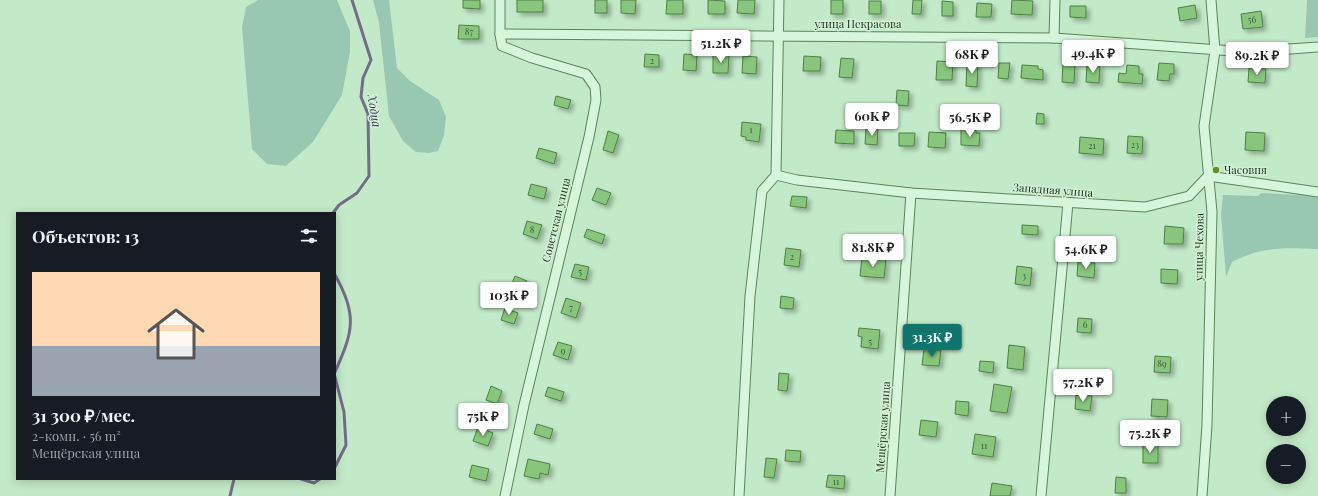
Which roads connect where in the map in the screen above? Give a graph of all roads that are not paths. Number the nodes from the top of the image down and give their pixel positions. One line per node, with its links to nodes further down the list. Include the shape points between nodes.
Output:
1 (500, 0): 5 (street)
2 (779, 0): 6 (street)
3 (1055, 0): 7 (street)
4 (1211, 0): 9 (street, улица Чехова)
5 (500, 34): 6 (street, улица Некрасова); 15 (street, Советская улица, via 502,46 586,74 595,88 596,100)
6 (780, 36): 7 (street, улица Некрасова); 10 (street)
7 (1054, 38): 9 (street, улица Некрасова)
8 (1318, 46): 9 (street, улица Некрасова, via 1246,52)
9 (1215, 51): 11 (street, улица Чехова, via 1204,126)
10 (776, 175): 13 (street, Западная улица, via 797,180); 16 (street, via 762,191 750,296)
11 (1208, 176): 12 (street); 14 (street, Западная улица, via 1189,196 1164,204 1145,207); 19 (street, улица Чехова, via 1212,212 1207,425)
12 (1318, 192)
13 (911, 193): 14 (street, Западная улица); 17 (street, Мещёрская улица)
14 (1068, 203): 18 (street)
15 (505, 496)
16 (739, 496)
17 (890, 496)
18 (1041, 496)
19 (1202, 496)

